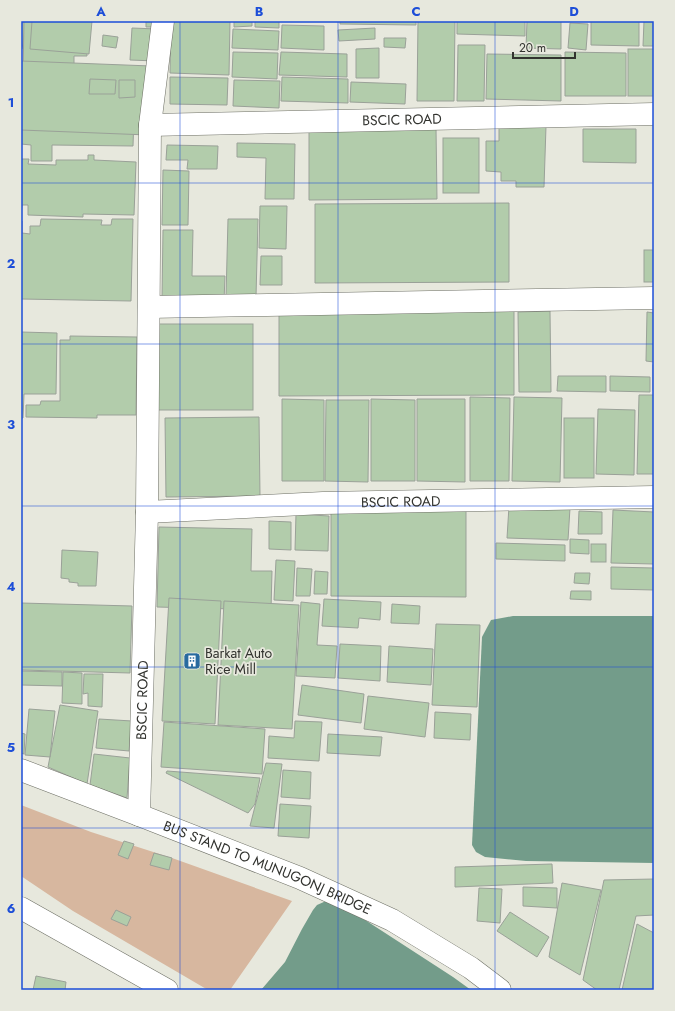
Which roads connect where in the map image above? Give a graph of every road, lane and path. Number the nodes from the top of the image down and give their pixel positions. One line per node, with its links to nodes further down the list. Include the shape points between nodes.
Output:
1 (163, 21): 3 (main road, BSCIC ROAD)
2 (654, 114): 3 (main road, BSCIC ROAD)
3 (150, 125): 5 (main road, BSCIC ROAD)
4 (654, 298): 5 (main road)
5 (149, 307): 7 (main road, BSCIC ROAD)
6 (654, 497): 7 (main road, BSCIC ROAD, via 323,503)
7 (147, 512): 9 (main road, BSCIC ROAD)
8 (21, 770): 9 (main road, BUS STAND TO MUNUGONJ BRIDGE)
9 (139, 815): 12 (main road, BUS STAND TO MUNUGONJ BRIDGE, via 300,878 392,920 471,968)
10 (21, 908): 11 (main road)
11 (167, 990)
12 (500, 990)

